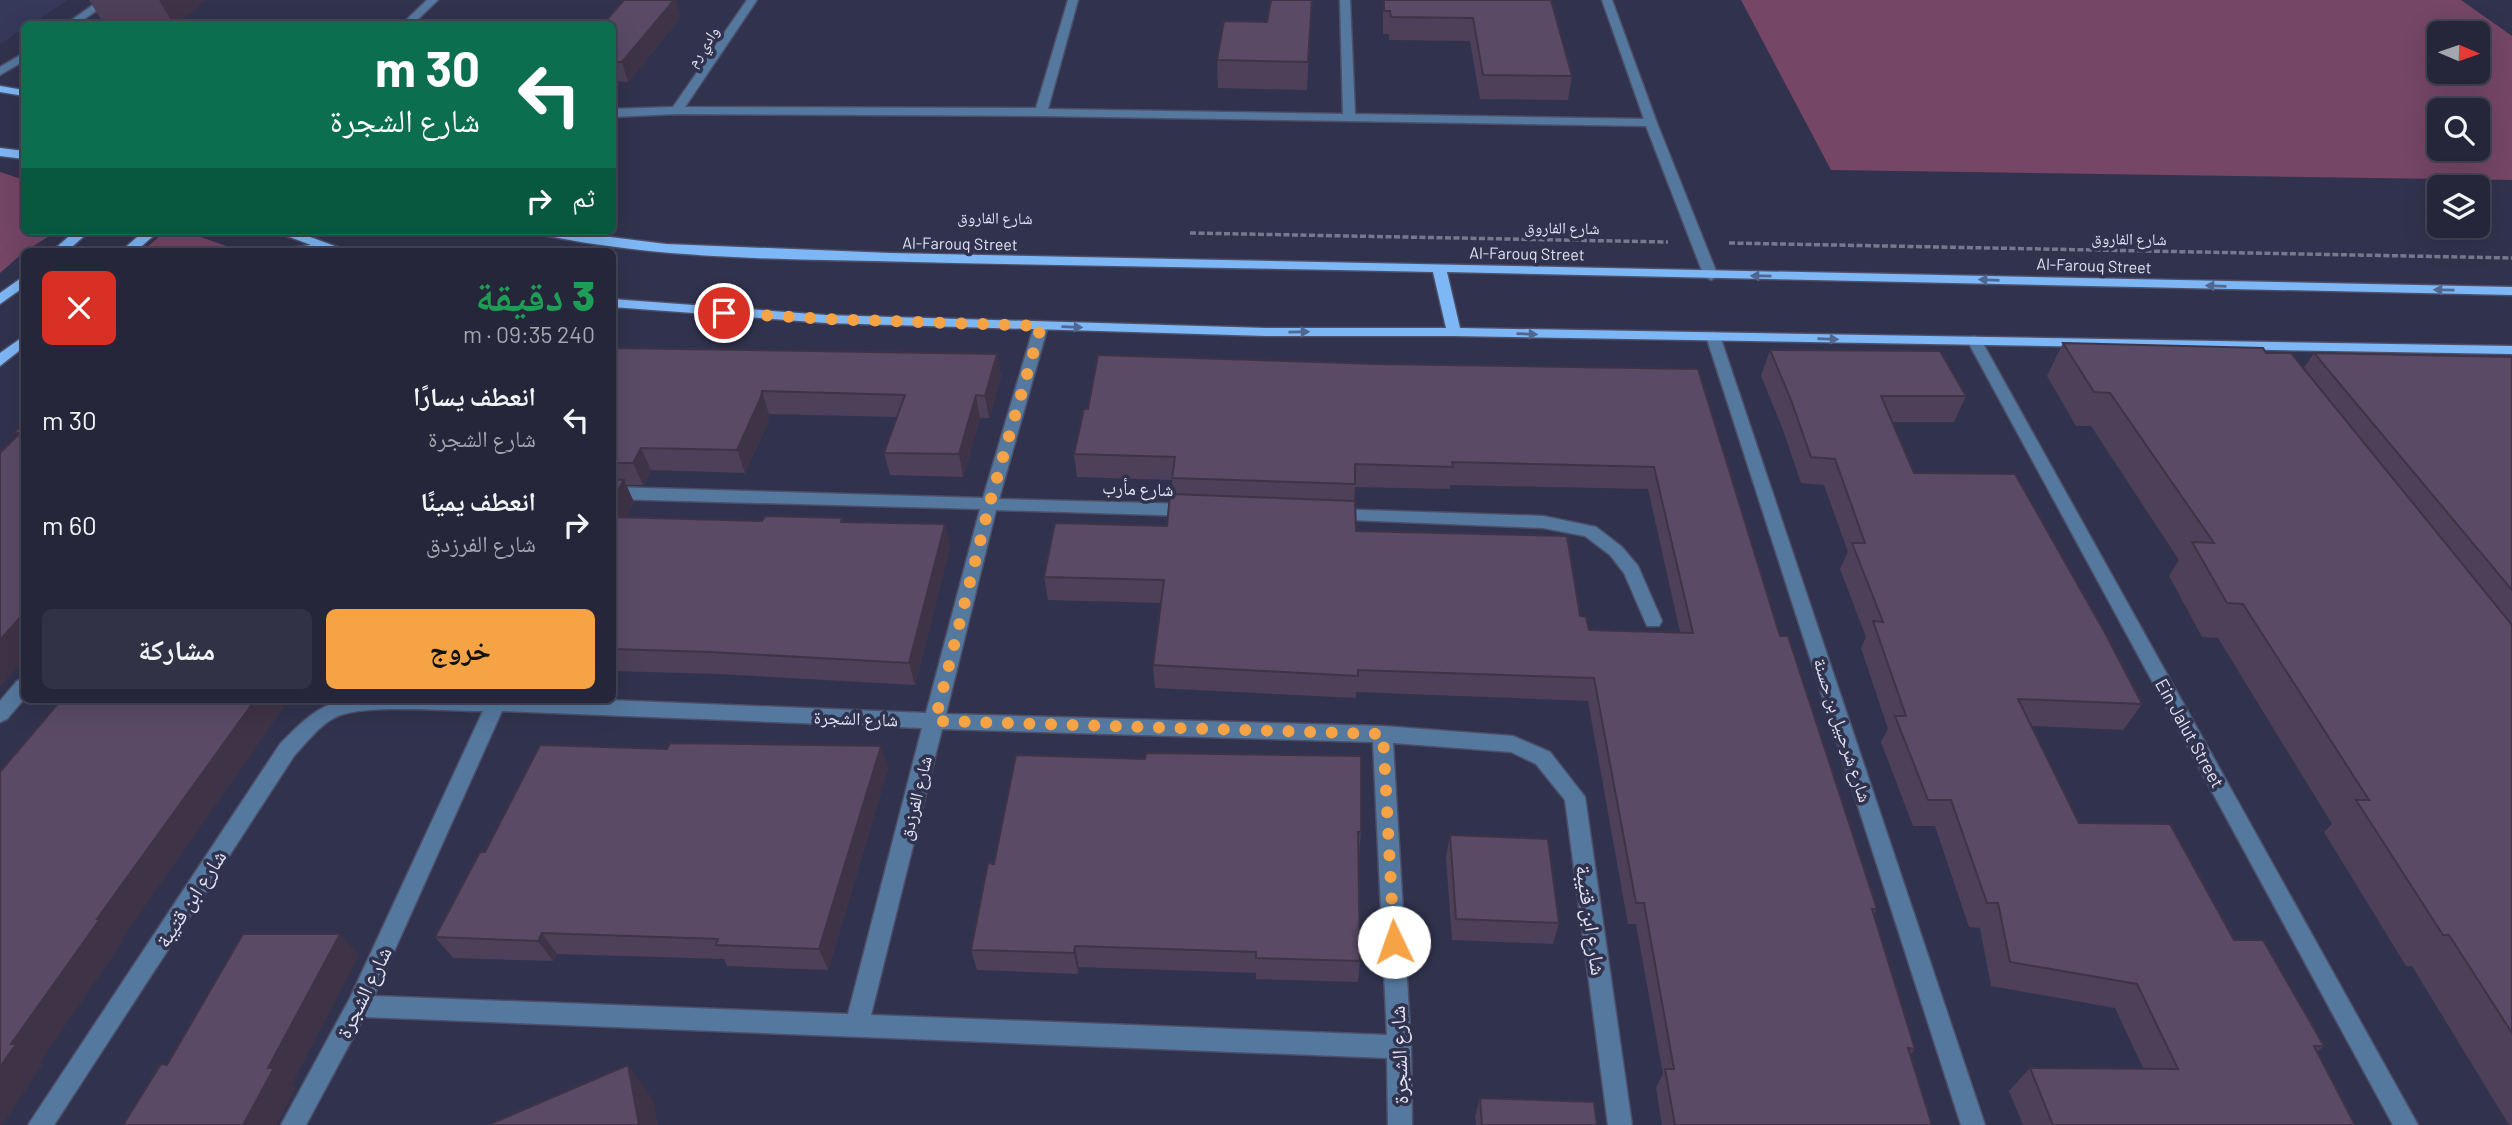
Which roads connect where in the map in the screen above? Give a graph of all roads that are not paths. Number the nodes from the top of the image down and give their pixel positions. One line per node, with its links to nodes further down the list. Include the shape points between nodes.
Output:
1 (107, 0): 7 (street)
2 (433, 0): 8 (street)
3 (752, 0): 13 (street, وادي رم)
4 (1073, 0): 14 (street)
5 (1345, 0): 16 (street)
6 (1607, 0): 17 (street)
7 (76, 21)
8 (410, 21)
9 (21, 58): 10 (street)
10 (0, 72)
11 (0, 89): 12 (main road)
12 (21, 92)
13 (677, 110): 14 (street); 15 (street)
14 (1041, 112): 16 (street)
15 (616, 113)
16 (1349, 116): 17 (street)
17 (1651, 123): 28 (street)
18 (0, 152): 19 (main road)
19 (21, 155)
20 (78, 235): 24 (main road)
21 (147, 235): 25 (main road)
22 (292, 235): 26 (main road)
23 (564, 235): 27 (main road, Al-Farouq Street, via 612,244 875,259)
24 (63, 248)
25 (132, 248)
26 (327, 248)
27 (1440, 269): 28 (main road, Al-Farouq Street); 34 (main road)
28 (1711, 276): 30 (main road, Al-Farouq Street, one-way to 28)
29 (21, 282): 31 (main road)
30 (2512, 290)
31 (0, 300)
32 (616, 303): 33 (main road, via 826,319)
33 (1041, 326): 34 (main road, one-way to 34); 42 (street, شارع الفرزدق)
34 (1454, 332): 35 (main road, one-way to 35)
35 (1713, 336): 36 (main road, one-way to 36); 60 (street, شارع شرحبيل بن حسنة)
36 (1975, 340): 39 (main road, via 2253,352); 61 (street, Ein Jalut Street)
37 (21, 342): 40 (main road)
38 (21, 348): 40 (main road)
39 (2512, 350)
40 (1, 359)
41 (616, 493): 42 (street, شارع مأرب)
42 (990, 502): 43 (street, شارع مأرب); 50 (street, شارع الفرزدق)
43 (1209, 511)
44 (1320, 514): 45 (street, via 1543,522 1590,531 1632,570)
45 (1653, 621)
46 (21, 690): 49 (street)
47 (367, 703): 48 (street, شارع الشجرة); 56 (street, شارع ابن قتيبة, via 332,710 287,750)
48 (496, 703): 50 (street, شارع الشجرة); 53 (street, شارع الشجرة)
49 (0, 714)
50 (935, 721): 51 (street, شارع الشجرة); 54 (street, شارع الفرزدق)
51 (1383, 734): 52 (street, شارع الشجرة); 55 (street, شارع الشجرة)
52 (1513, 744): 59 (street, شارع ابن قتيبة, via 1543,758 1575,797)
53 (358, 1006): 54 (street); 57 (street, شارع الشجرة)
54 (856, 1027): 55 (street)
55 (1399, 1046): 58 (street, شارع الشجرة)
56 (40, 1125)
57 (293, 1125)
58 (1400, 1125)
59 (1620, 1125)
60 (1973, 1125)
61 (2406, 1125)

